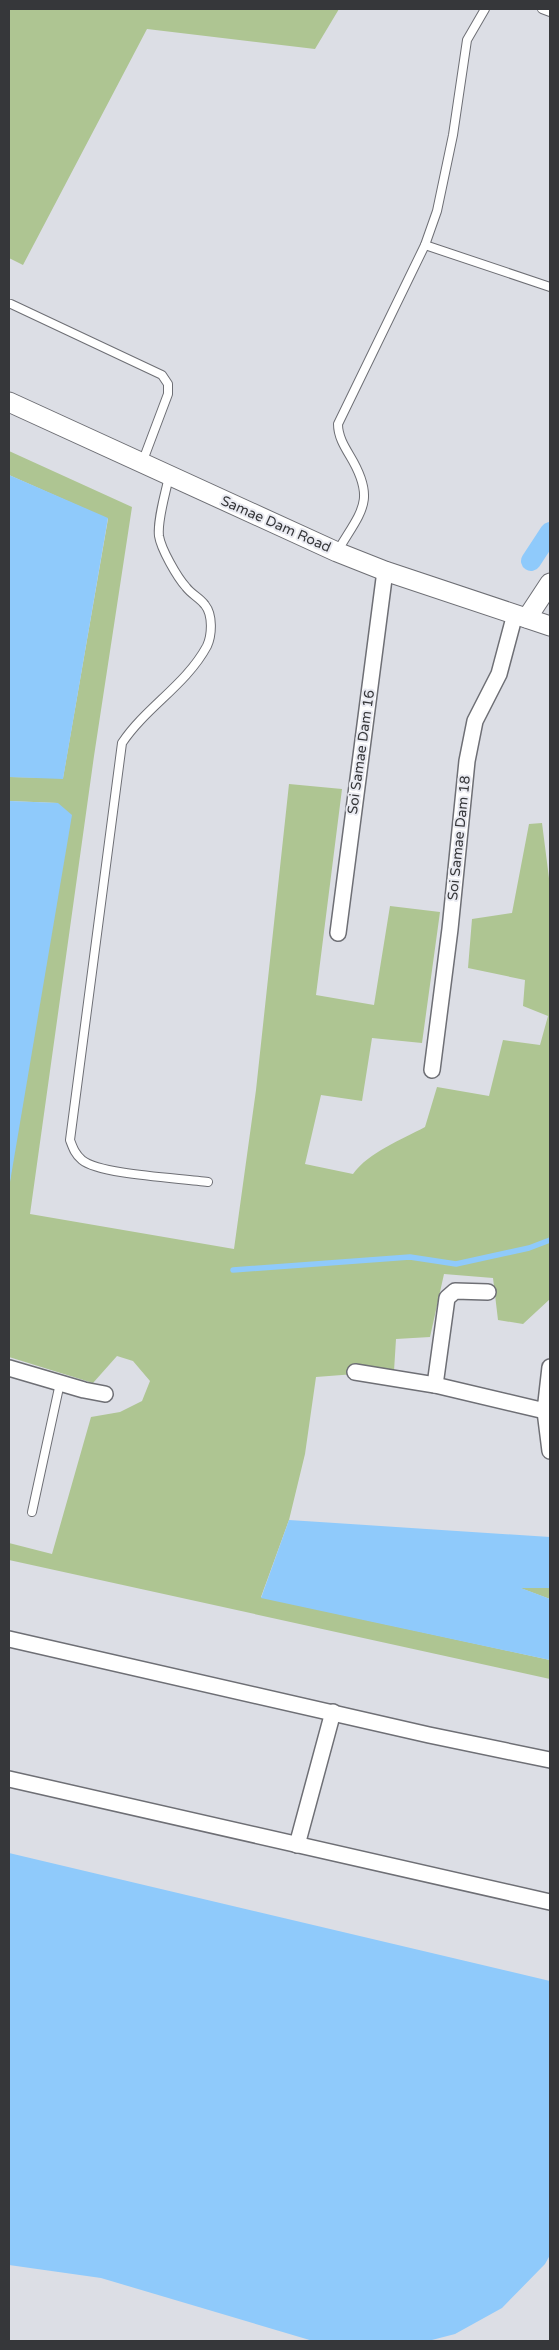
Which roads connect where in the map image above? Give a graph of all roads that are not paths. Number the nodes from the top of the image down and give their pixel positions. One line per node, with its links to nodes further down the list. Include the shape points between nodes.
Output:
1 (485, 9): 4 (lane, via 467,40 453,136 437,211)
2 (542, 9): 3 (lane)
3 (550, 12)
4 (425, 245): 5 (lane); 10 (lane, via 338,424 338,432 361,474 366,494 359,515)
5 (550, 287)
6 (11, 304): 8 (lane, via 162,375 168,384 168,394)
7 (9, 402): 8 (street, Samae Dam Road)
8 (142, 463): 9 (street, Samae Dam Road)
9 (169, 476): 10 (street, Samae Dam Road); 17 (lane, via 159,537 171,565 186,587 206,606 210,630 208,643 198,661 180,683 132,727 122,743 70,1140 74,1152 83,1161 103,1168)
10 (337, 552): 11 (street, Samae Dam Road)
11 (385, 571): 13 (street, Samae Dam Road); 15 (street, Soi Samae Dam 16)
12 (550, 583): 13 (street)
13 (521, 616): 14 (street, Samae Dam Road); 16 (street, Soi Samae Dam 18, via 499,674 475,721 467,761)
14 (550, 626)
15 (338, 933)
16 (432, 1070)
17 (208, 1182)
18 (488, 1292): 23 (street, via 455,1291 447,1298)
19 (550, 1367): 25 (street)
20 (9, 1368): 22 (street)
21 (356, 1372): 23 (street)
22 (60, 1383): 24 (street); 27 (lane)
23 (435, 1385): 25 (street)
24 (105, 1394)
25 (545, 1410): 26 (street)
26 (550, 1451)
27 (32, 1512)
28 (9, 1639): 29 (street)
29 (333, 1712): 30 (street); 32 (street)
30 (550, 1760)
31 (9, 1779): 32 (street)
32 (297, 1845): 33 (street)
33 (550, 1902)

